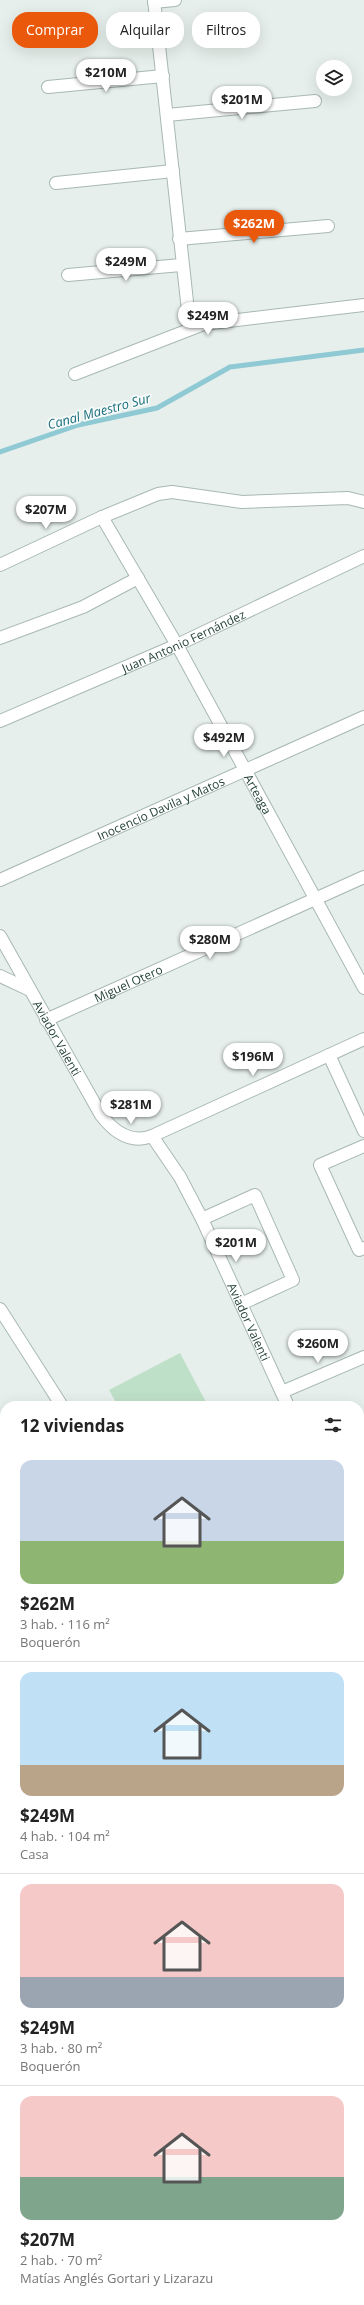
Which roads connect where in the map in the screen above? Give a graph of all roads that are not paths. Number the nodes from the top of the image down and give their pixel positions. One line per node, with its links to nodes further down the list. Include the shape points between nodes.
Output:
1 (175, 0): 2 (street)
2 (154, 1): 3 (street)
3 (163, 76): 4 (street); 6 (street)
4 (48, 87)
5 (315, 101): 6 (street)
6 (167, 115): 7 (street)
7 (173, 171): 8 (street); 10 (street)
8 (56, 182)
9 (328, 226): 10 (street)
10 (179, 239): 11 (street)
11 (181, 265): 12 (street); 14 (street)
12 (68, 275)
13 (364, 305): 14 (street, via 204,324)
14 (190, 329): 15 (street)
15 (75, 374)
16 (364, 502): 17 (street, via 348,498 242,502 172,492 145,499)
17 (102, 517): 19 (street); 20 (street, Arteaga)
18 (364, 556): 22 (street, Juan Antonio Fernández)
19 (0, 565)
20 (138, 578): 21 (street, via 83,607); 22 (street, Arteaga)
21 (0, 638)
22 (177, 645): 24 (street, Juan Antonio Fernández); 25 (street, Arteaga)
23 (364, 717): 25 (street, Inocencio Davila y Matos)
24 (0, 721)
25 (243, 770): 27 (street, Inocencio Davila y Matos); 28 (street, Arteaga)
26 (364, 877): 28 (street, Miguel Otero)
27 (0, 880)
28 (315, 899): 31 (street, Arteaga); 33 (street, Miguel Otero)
29 (0, 936): 32 (street, Aviador Valenti)
30 (0, 976): 32 (street)
31 (364, 988)
32 (30, 990): 33 (street, Aviador Valenti)
33 (46, 1020): 37 (street, Aviador Valenti, via 108,1124 115,1131 133,1140)
34 (364, 1039): 35 (street)
35 (328, 1056): 36 (street); 37 (street)
36 (364, 1131)
37 (152, 1136): 39 (street, Aviador Valenti, via 180,1176)
38 (364, 1146): 40 (street, via 320,1165 359,1250)
39 (202, 1219): 41 (street, Aviador Valenti); 41 (street, via 255,1195 293,1280)
40 (364, 1248)
41 (241, 1304): 44 (street, Aviador Valenti)
42 (0, 1309): 45 (street)
43 (364, 1357): 44 (street)
44 (282, 1392): 46 (street, Aviador Valenti)
45 (59, 1401)
46 (286, 1401)

